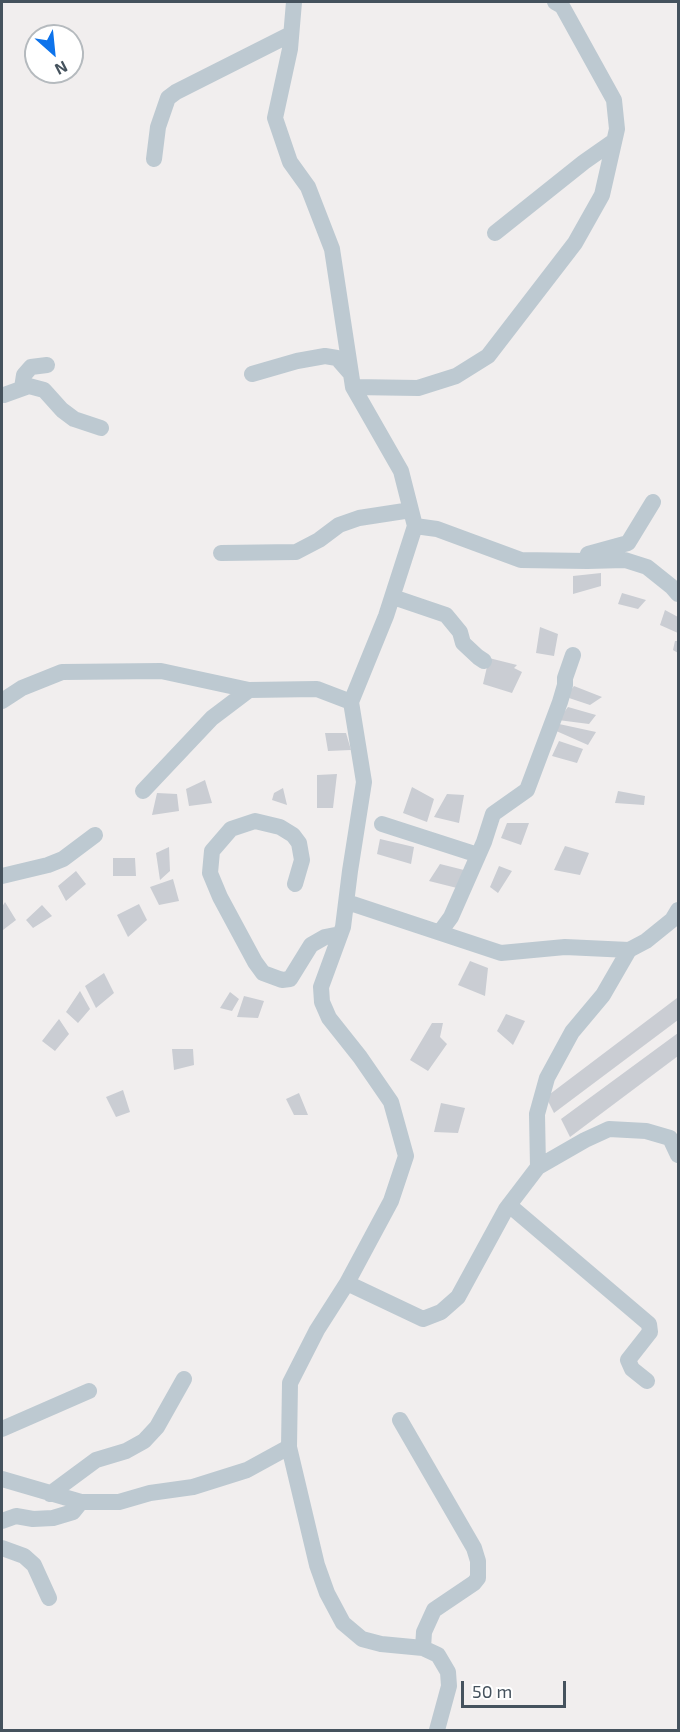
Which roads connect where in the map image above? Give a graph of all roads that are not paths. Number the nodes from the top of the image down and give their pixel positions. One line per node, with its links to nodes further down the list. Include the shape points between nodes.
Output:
1 (294, 2): 3 (street)
2 (555, 2): 4 (street, via 562,6 614,100)
3 (291, 34): 5 (street, via 168,98); 9 (street, via 275,118 290,162 308,187 332,249)
4 (614, 141): 6 (street); 9 (street, via 602,195 575,243 488,356 456,376 418,388)
5 (153, 159)
6 (495, 233)
7 (47, 364): 10 (street, via 31,367 24,375)
8 (252, 374): 9 (street, via 325,356 337,358)
9 (352, 381): 14 (street, via 401,471)
10 (22, 388): 11 (street); 12 (street, via 44,390 74,419)
11 (2, 400)
12 (101, 428)
13 (653, 502): 16 (street, via 628,543)
14 (413, 518): 15 (street, via 359,518 339,525 296,552); 16 (street, via 521,560); 18 (street)
15 (220, 553)
16 (558, 561): 17 (street, via 625,560 647,567)
17 (678, 594)
18 (393, 597): 20 (street, via 446,615 460,632 463,643); 23 (street)
19 (573, 655): 27 (street, via 527,790 493,814)
20 (484, 661)
21 (249, 690): 22 (street, via 161,671 62,672 22,688); 23 (street, via 317,689); 24 (street, via 212,717)
22 (2, 701)
23 (351, 702): 30 (street, via 364,782)
24 (143, 791)
25 (382, 824): 27 (street)
26 (95, 836): 28 (street, via 63,859)
27 (478, 855): 32 (street)
28 (2, 876)
29 (295, 884): 33 (street, via 302,860 299,843 280,827 255,821 231,829 212,851 210,873 220,897 263,973 290,979 311,945)
30 (347, 902): 32 (street); 33 (street)
31 (678, 910): 34 (street, via 672,920)
32 (441, 932): 34 (street, via 501,953 565,947)
33 (340, 934): 38 (street, via 321,987 322,1002 329,1018 392,1102 406,1156 392,1202)
34 (629, 950): 36 (street, via 603,995 572,1032 547,1078 537,1113)
35 (678, 1155): 36 (street, via 670,1138 646,1131 609,1130)
36 (538, 1167): 37 (street)
37 (509, 1205): 38 (street, via 458,1296 441,1312 423,1320); 40 (street, via 649,1324 650,1332 628,1360 632,1369)
38 (347, 1283): 44 (street, via 290,1383)
39 (184, 1380): 46 (street, via 158,1427 144,1441 96,1460)
40 (647, 1381)
41 (89, 1391): 43 (street)
42 (399, 1420): 51 (street, via 474,1548 478,1562 474,1583 434,1610 424,1632)
43 (2, 1429)
44 (290, 1447): 47 (street, via 247,1470 193,1487 119,1502); 51 (street, via 316,1565 343,1623 362,1640)
45 (2, 1479): 46 (street)
46 (50, 1494): 47 (street)
47 (81, 1502): 48 (street, via 73,1512 53,1518 16,1516)
48 (2, 1521)
49 (2, 1548): 50 (street, via 24,1556 34,1565)
50 (49, 1599)
51 (423, 1648): 52 (street, via 438,1655 448,1672 449,1686)
52 (438, 1731)

